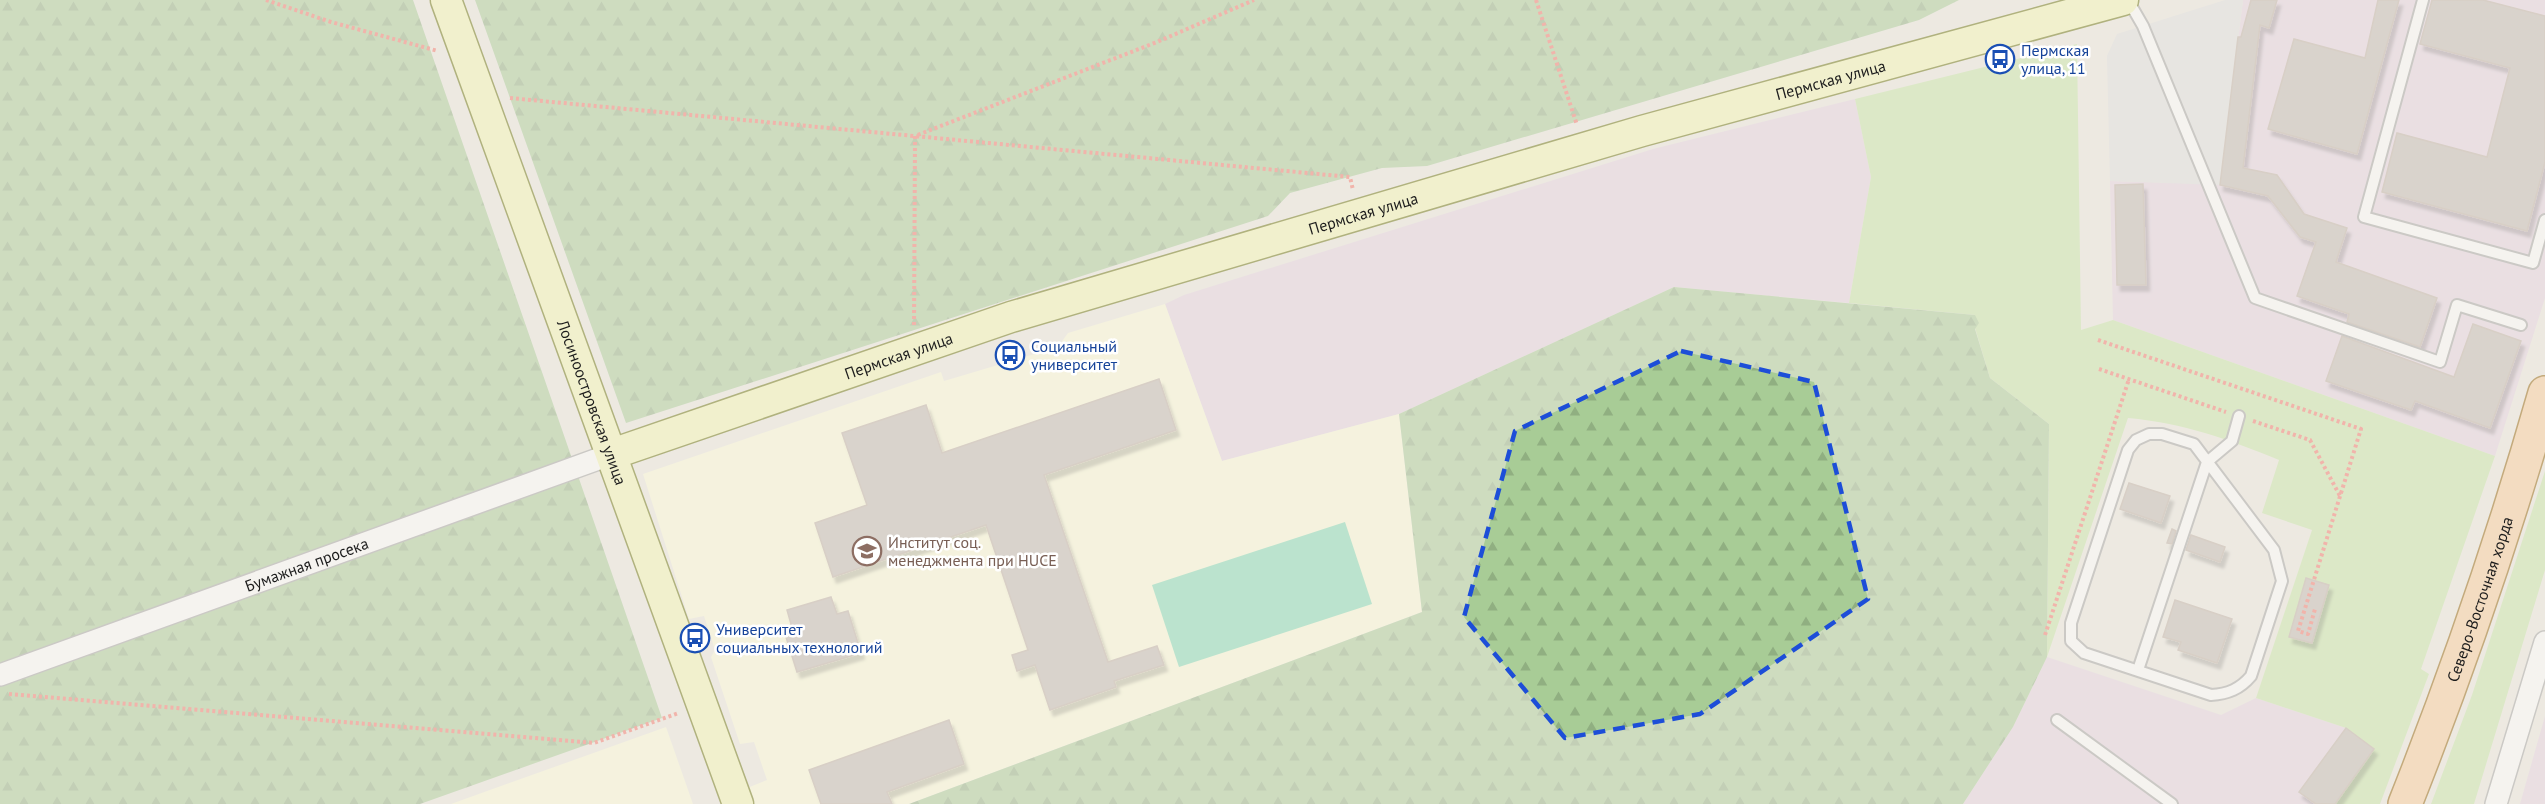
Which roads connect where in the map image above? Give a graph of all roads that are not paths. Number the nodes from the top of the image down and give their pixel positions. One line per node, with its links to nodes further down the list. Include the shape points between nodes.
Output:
1 (446, 0): 9 (street, Лосиноостровская улица)
2 (2123, 0): 9 (street, Пермская улица, via 1583,148 1011,316)
3 (2128, 0): 6 (lane, via 2143,26 2255,298 2440,362 2457,304)
4 (2423, 0): 5 (lane, via 2364,217 2533,263)
5 (2545, 220)
6 (2521, 325)
7 (2545, 393): 17 (main road, Северо-Восточная хорда, via 2451,689)
8 (2239, 416): 10 (lane, via 2232,441)
9 (612, 454): 13 (street, Бумажная просека); 15 (street, Лосиноостровская улица)
10 (2206, 462): 12 (lane); 12 (lane, via 2274,550 2282,581 2251,676 2239,687 2211,695); 12 (lane, via 2194,444 2162,434 2142,436 2131,445 2069,629 2074,646 2084,653)
11 (2545, 642): 18 (street)
12 (2138, 670)
13 (0, 675)
14 (2057, 720): 16 (lane)
15 (738, 804)
16 (2172, 804)
17 (2405, 804)
18 (2496, 804)

